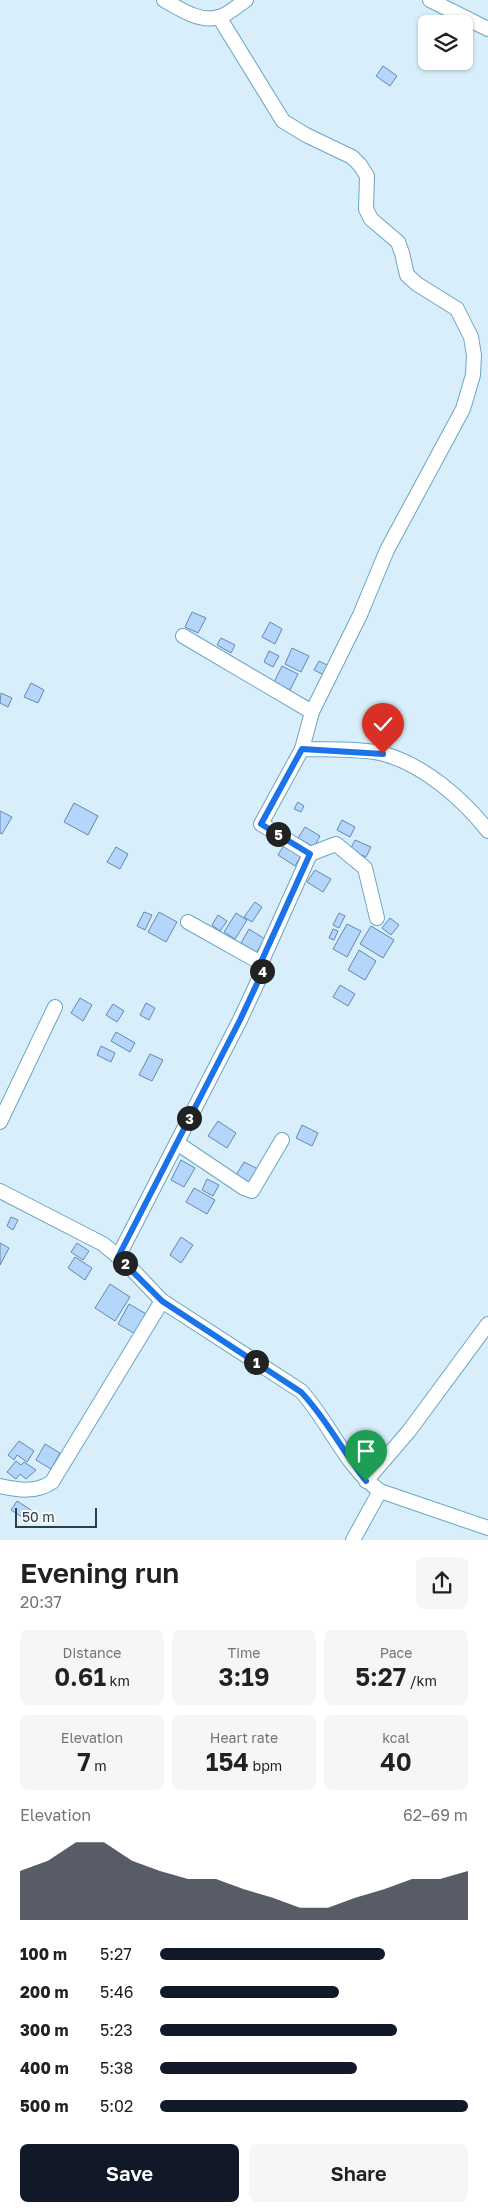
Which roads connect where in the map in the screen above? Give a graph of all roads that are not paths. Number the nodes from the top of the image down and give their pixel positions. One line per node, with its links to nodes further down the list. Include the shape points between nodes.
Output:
1 (164, 0): 4 (street, via 202,18)
2 (246, 0): 4 (street)
3 (430, 0): 5 (street)
4 (220, 17): 7 (street, via 283,121 352,157 360,165 368,176 366,209 371,219 398,242 407,275 457,309 473,346 473,375 463,409 387,550 357,622)
5 (488, 29)
6 (183, 636): 7 (street)
7 (312, 712): 8 (street)
8 (302, 749): 9 (street, via 383,754 405,762 455,795); 10 (street, via 261,824)
9 (488, 831)
10 (310, 854): 11 (street, via 336,844 365,868); 13 (street)
11 (377, 918)
12 (188, 922): 13 (street)
13 (261, 962): 17 (street, via 262,973 244,1012)
14 (56, 1007): 15 (street)
15 (0, 1122)
16 (282, 1140): 17 (street, via 252,1191)
17 (177, 1142): 19 (street)
18 (0, 1191): 19 (street, via 103,1244)
19 (118, 1257): 20 (street)
20 (162, 1301): 22 (street, via 301,1392); 23 (street, via 52,1482 43,1488 30,1490)
21 (488, 1324): 22 (street, via 409,1432)
22 (366, 1481): 24 (street)
23 (0, 1486)
24 (380, 1491): 25 (street); 26 (street)
25 (488, 1528)
26 (353, 1540)

